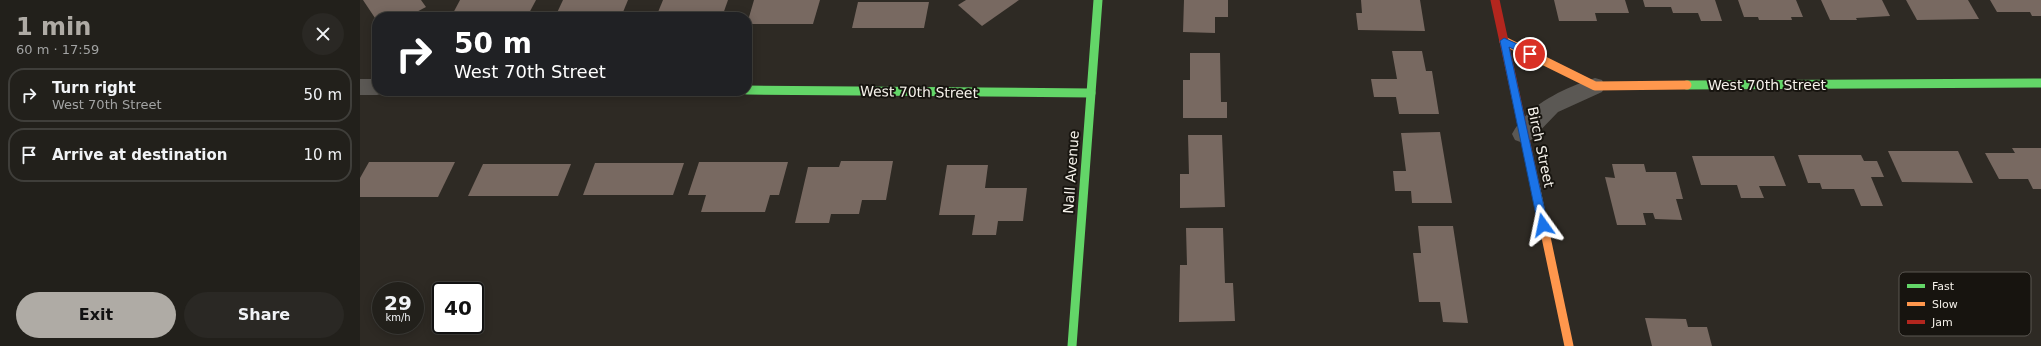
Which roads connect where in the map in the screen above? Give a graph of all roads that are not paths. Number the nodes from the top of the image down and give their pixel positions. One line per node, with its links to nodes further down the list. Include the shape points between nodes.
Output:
1 (1098, 0): 9 (street, Nall Avenue)
2 (1495, 0): 3 (street, Birch Street)
3 (1504, 41): 5 (street, West 70th Street); 10 (street, Birch Street)
4 (2041, 83): 5 (street, West 70th Street)
5 (1595, 86): 10 (street, via 1551,106)
6 (360, 87): 7 (street)
7 (372, 87)
8 (752, 90): 9 (street, West 70th Street)
9 (1091, 93): 11 (street, Nall Avenue)
10 (1523, 134): 12 (street, Birch Street)
11 (1072, 346)
12 (1569, 346)

